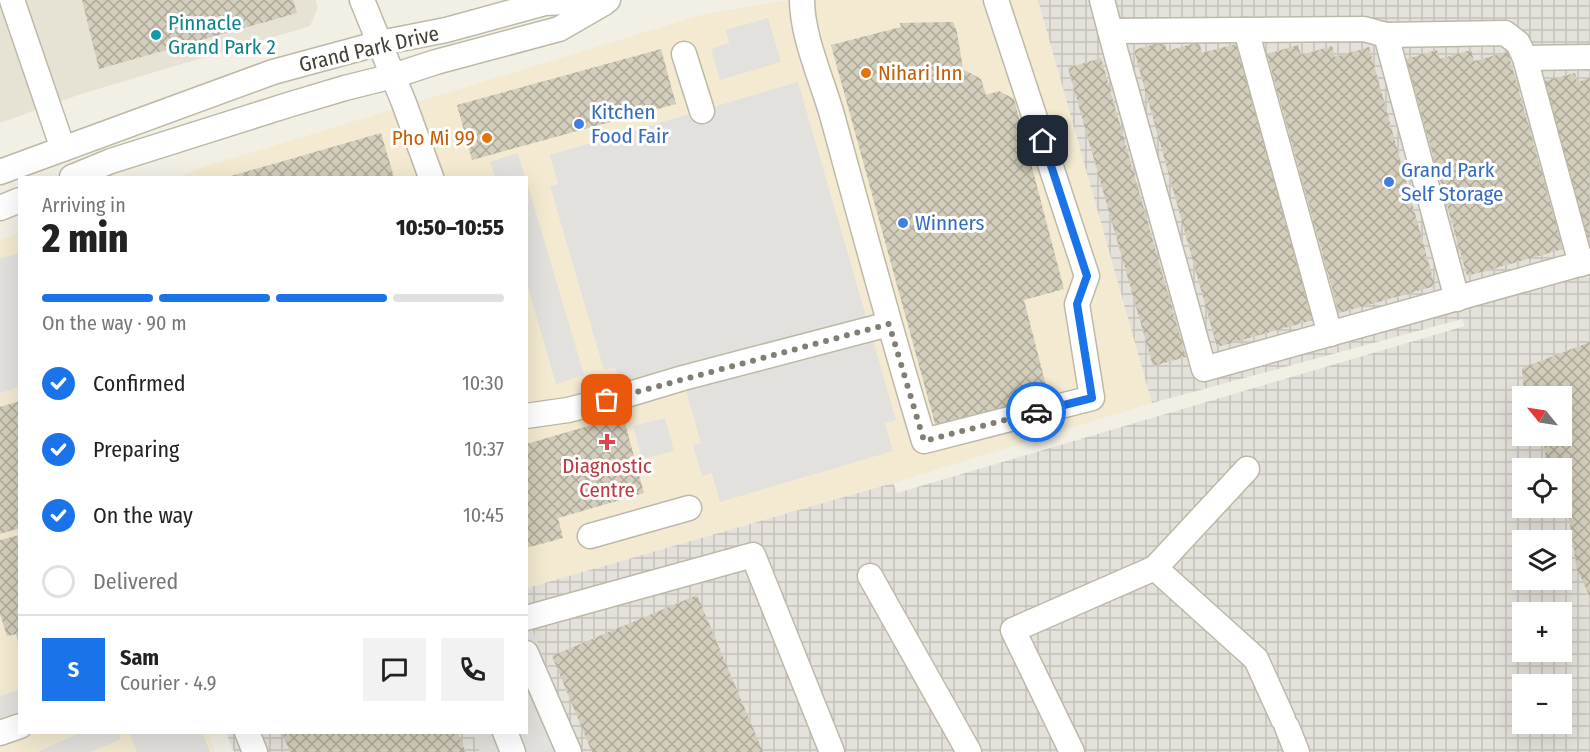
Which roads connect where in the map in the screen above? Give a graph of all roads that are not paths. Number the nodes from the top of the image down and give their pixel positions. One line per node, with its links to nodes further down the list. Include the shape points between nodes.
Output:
1 (362, 0): 10 (street)
2 (609, 0): 10 (street, Grand Park Drive, via 545,3); 14 (street, Grand Park Drive, via 559,29)
3 (802, 0): 26 (street, via 807,31)
4 (996, 0): 26 (street, via 1087,276 1077,304 1092,398 924,441)
5 (1102, 0): 8 (street)
6 (10, 9): 16 (street)
7 (1246, 30): 8 (street); 9 (street, via 1364,29); 27 (street)
8 (1110, 31): 27 (street, via 1204,369)
9 (1386, 35): 13 (street, via 1505,33 1518,43); 25 (street)
10 (380, 43): 14 (street); 16 (street, Grand Park Drive, via 273,72)
11 (684, 54): 15 (street)
12 (1590, 57): 13 (street)
13 (1525, 58): 24 (street)
14 (393, 76): 17 (street, Grand Park Drive, via 288,105); 20 (street)
15 (702, 111)
16 (63, 149): 18 (street, Grand Park Drive)
17 (107, 169): 19 (street, Grand Park Drive)
18 (0, 172)
19 (76, 176)
20 (431, 176)
21 (18, 201): 22 (street)
22 (0, 210): 23 (street)
23 (18, 218)
24 (1585, 263): 25 (street)
25 (1457, 298): 27 (street)
26 (889, 324): 28 (street, via 568,410)
27 (1330, 334)
28 (528, 416)
29 (1247, 469): 32 (street)
30 (689, 508): 31 (street)
31 (590, 536)
32 (1155, 567): 45 (street, via 1013,630); 46 (street, via 1256,659)
33 (870, 576): 44 (street)
34 (528, 617): 43 (street, via 753,555)
35 (528, 658): 42 (street)
36 (18, 727): 37 (street)
37 (0, 733)
38 (249, 734): 40 (street)
39 (506, 734): 41 (street)
40 (255, 752)
41 (513, 752)
42 (569, 752)
43 (832, 752)
44 (969, 752)
45 (1072, 752)
46 (1297, 752)

